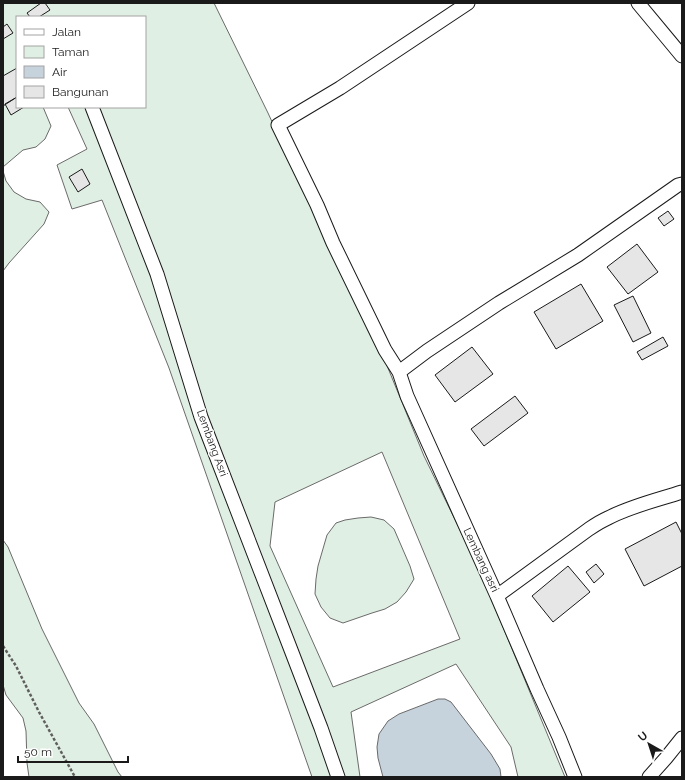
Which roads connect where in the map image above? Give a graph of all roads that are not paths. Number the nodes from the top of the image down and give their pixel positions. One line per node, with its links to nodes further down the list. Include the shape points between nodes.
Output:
1 (468, 3): 6 (street, Lembang asri, via 278,126 385,350)
2 (638, 3): 3 (street)
3 (682, 56)
4 (92, 108): 10 (street, Lembang Asri, via 158,274 201,417)
5 (681, 182): 6 (street, via 578,255 499,303)
6 (399, 372): 8 (street, Lembang asri, via 407,396)
7 (682, 492): 8 (street, Lembang asri, via 603,520)
8 (497, 596): 11 (street)
9 (682, 738): 12 (street)
10 (338, 777)
11 (575, 777)
12 (649, 777)

